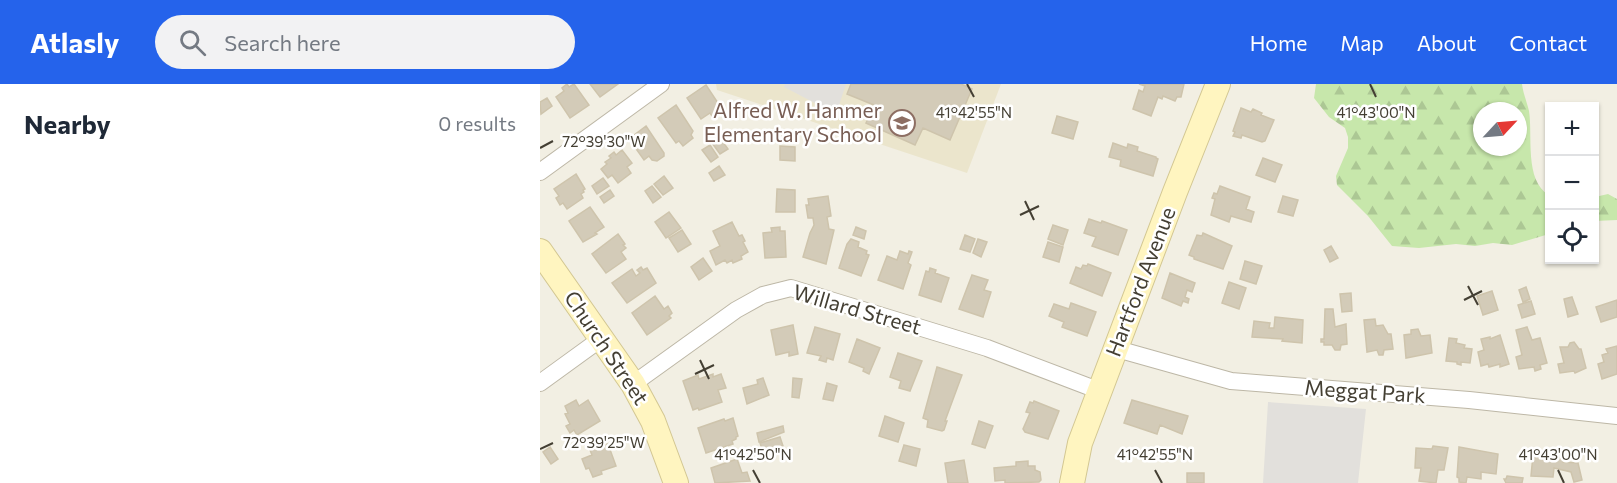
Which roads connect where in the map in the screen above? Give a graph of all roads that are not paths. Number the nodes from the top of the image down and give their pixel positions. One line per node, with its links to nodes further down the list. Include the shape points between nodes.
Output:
1 (661, 84): 3 (street)
2 (1218, 84): 6 (street, Hartford Avenue)
3 (540, 172)
4 (540, 251): 5 (street, Church Street)
5 (602, 338): 7 (street); 8 (street, Church Street)
6 (1117, 348): 9 (street, Hartford Avenue); 10 (street, Meggat Park, via 1230,381)
7 (540, 383)
8 (633, 384): 9 (street, Willard Street, via 736,310 763,295 791,288 987,348); 11 (street, Church Street, via 653,421)
9 (1100, 391): 12 (street, Hartford Avenue, via 1080,443)
10 (1617, 416)
11 (676, 483)
12 (1072, 483)

